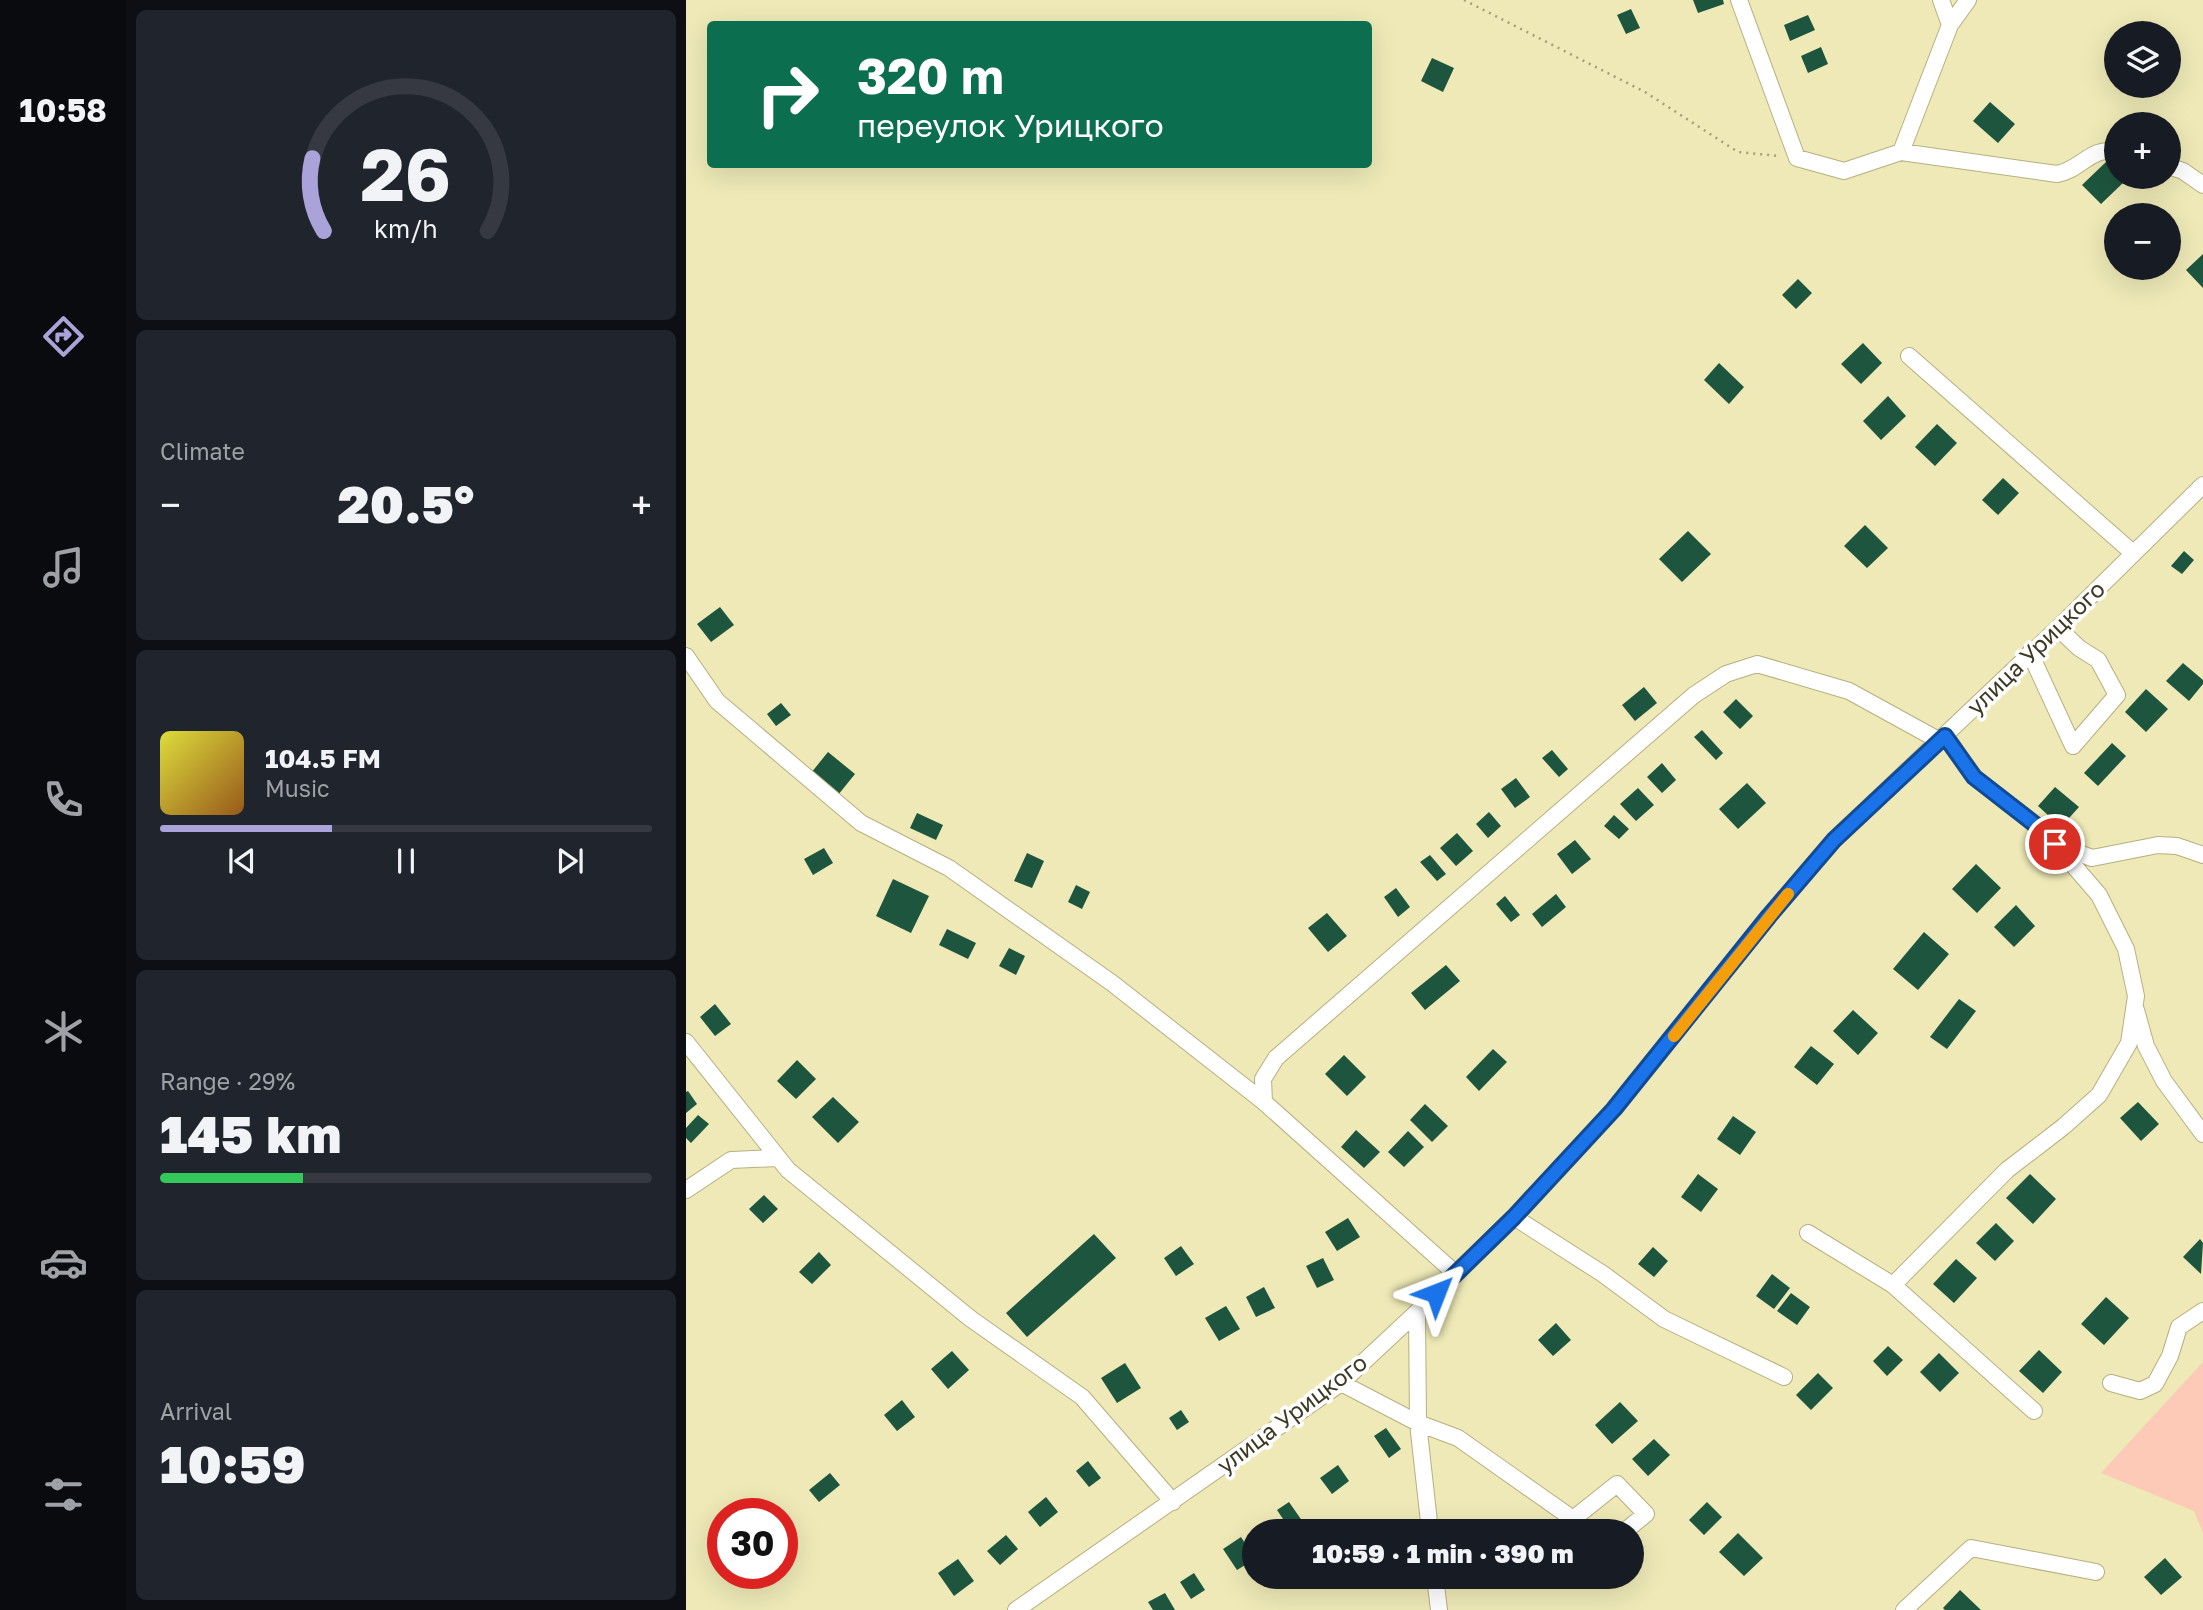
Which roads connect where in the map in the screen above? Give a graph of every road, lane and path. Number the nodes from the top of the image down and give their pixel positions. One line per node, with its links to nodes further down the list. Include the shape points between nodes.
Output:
1 (1464, 0): 8 (path, via 1645,92 1738,152)
2 (1739, 0): 8 (street)
3 (1941, 0): 5 (street)
4 (1968, 0): 5 (street)
5 (1950, 25): 6 (street)
6 (1901, 152): 7 (street, via 2057,174); 8 (street, via 1844,171)
7 (2104, 153)
8 (1797, 158)
9 (2181, 170): 10 (street)
10 (2203, 185)
11 (1909, 356): 13 (street)
12 (2199, 495): 13 (street, улица Урицкого)
13 (2133, 553): 14 (street, улица Урицкого)
14 (2058, 628): 15 (street, улица Урицкого); 15 (street, via 2098,660 2117,695 2073,746)
15 (2030, 653): 17 (street, улица Урицкого)
16 (686, 656): 22 (street, via 717,701 861,823 949,868 1112,983)
17 (1942, 739): 18 (street, via 1974,777); 22 (street, via 1849,691 1757,664 1726,674 1694,695 1276,1058 1263,1079); 26 (street, улица Урицкого, via 1834,840 1614,1109)
18 (2055, 844): 19 (street, via 2092,858 2158,845); 20 (street, via 2099,895 2126,949)
19 (2203, 855)
20 (2134, 1005): 23 (street, via 2158,1069); 29 (street, via 2129,1043 2099,1095 2007,1170)
21 (686, 1042): 24 (street)
22 (1264, 1102): 28 (street)
23 (2203, 1134)
24 (778, 1158): 25 (street, via 731,1160); 37 (street, via 971,1319 1082,1397)
25 (686, 1190)
26 (1514, 1217): 28 (street, улица Урицкого); 32 (street, via 1664,1320)
27 (1808, 1233): 29 (street)
28 (1456, 1274): 31 (street, улица Урицкого)
29 (1893, 1285): 35 (street)
30 (2203, 1311): 34 (street, via 2179,1327 2155,1384 2140,1391)
31 (1417, 1312): 33 (street, улица Урицкого); 36 (street)
32 (1784, 1377)
33 (1341, 1383): 36 (street); 37 (street, улица Урицкого)
34 (2112, 1383)
35 (2034, 1411)
36 (1418, 1423): 38 (street); 39 (street, via 1458,1438)
37 (1173, 1502): 43 (street, улица Урицкого)
38 (1429, 1519)
39 (1573, 1519): 40 (street, via 1616,1484 1646,1514)
40 (1640, 1519)
41 (2096, 1572): 45 (street, via 1971,1548)
42 (1436, 1589): 44 (street)
43 (1017, 1610)
44 (1439, 1610)
45 (1904, 1610)

